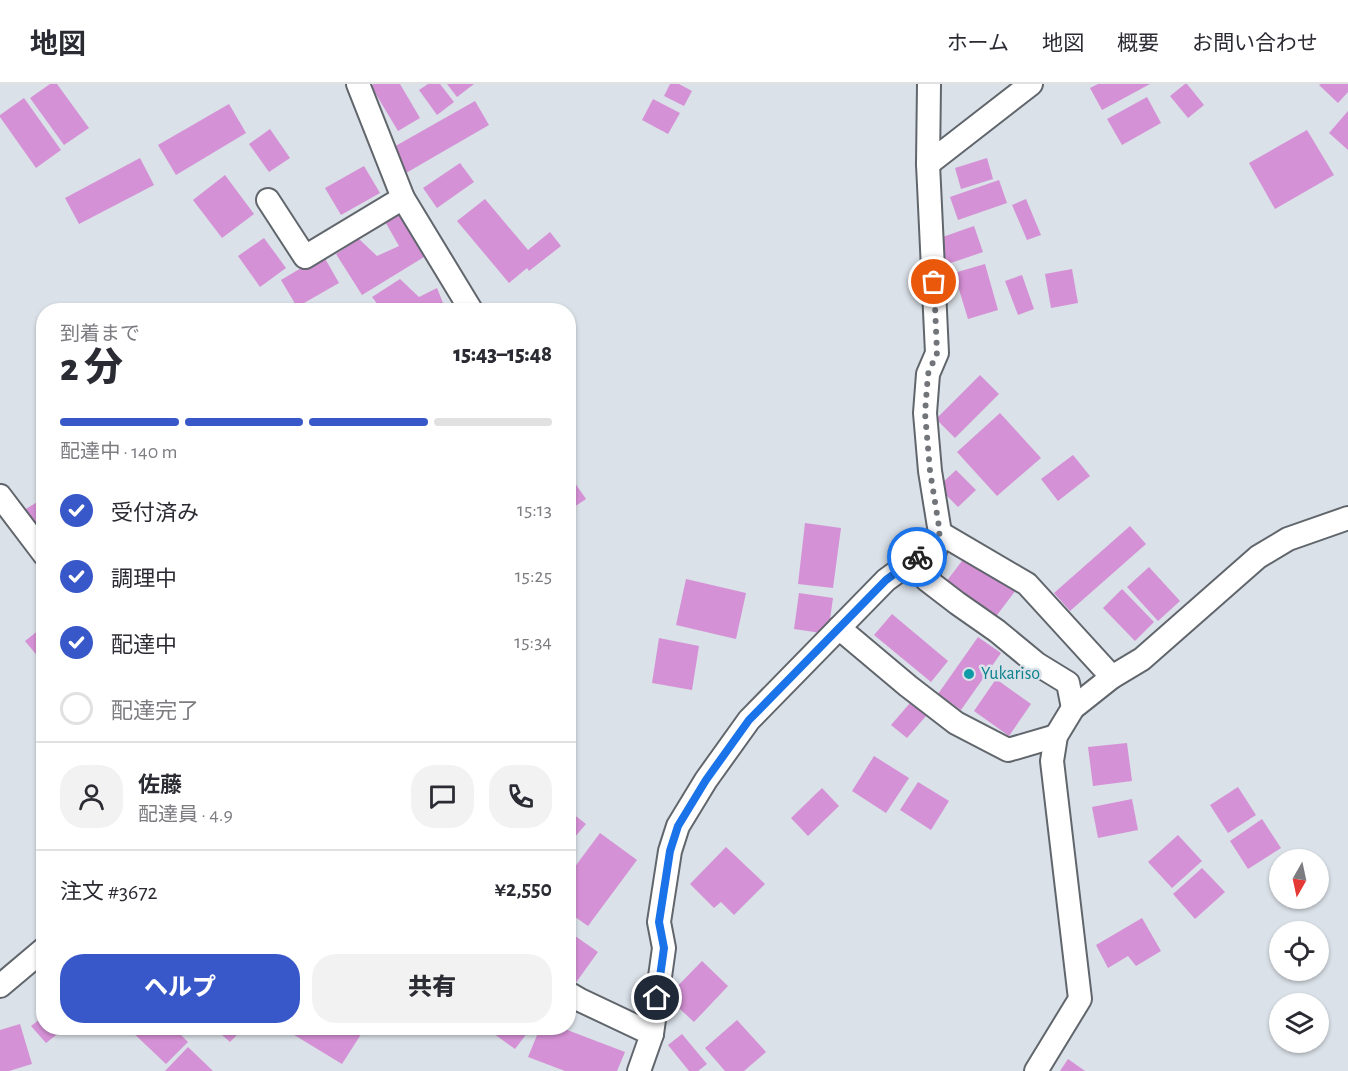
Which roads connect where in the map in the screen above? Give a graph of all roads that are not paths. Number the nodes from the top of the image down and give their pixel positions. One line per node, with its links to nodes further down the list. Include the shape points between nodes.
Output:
1 (358, 84): 5 (street)
2 (928, 84): 4 (street)
3 (1031, 84): 4 (street)
4 (928, 164): 10 (street, via 937,353 928,374 925,413)
5 (403, 198): 6 (street, via 305,257); 7 (street)
6 (268, 200)
7 (467, 303)
8 (0, 496): 11 (street)
9 (1348, 518): 13 (street, via 1288,539 1258,557 1143,659)
10 (940, 533): 12 (street); 13 (street, via 1027,584); 14 (street, via 927,580 1068,683)
11 (36, 543)
12 (839, 628): 15 (street, via 956,723 1008,750); 19 (street, via 749,720 678,826 659,922 664,948)
13 (1112, 677): 14 (street)
14 (1073, 708): 15 (street)
15 (1056, 736): 21 (street, via 1052,761 1080,999)
16 (36, 956): 17 (street)
17 (0, 986)
18 (576, 998): 19 (street)
19 (652, 1034): 20 (street)
20 (639, 1071)
21 (1036, 1071)

